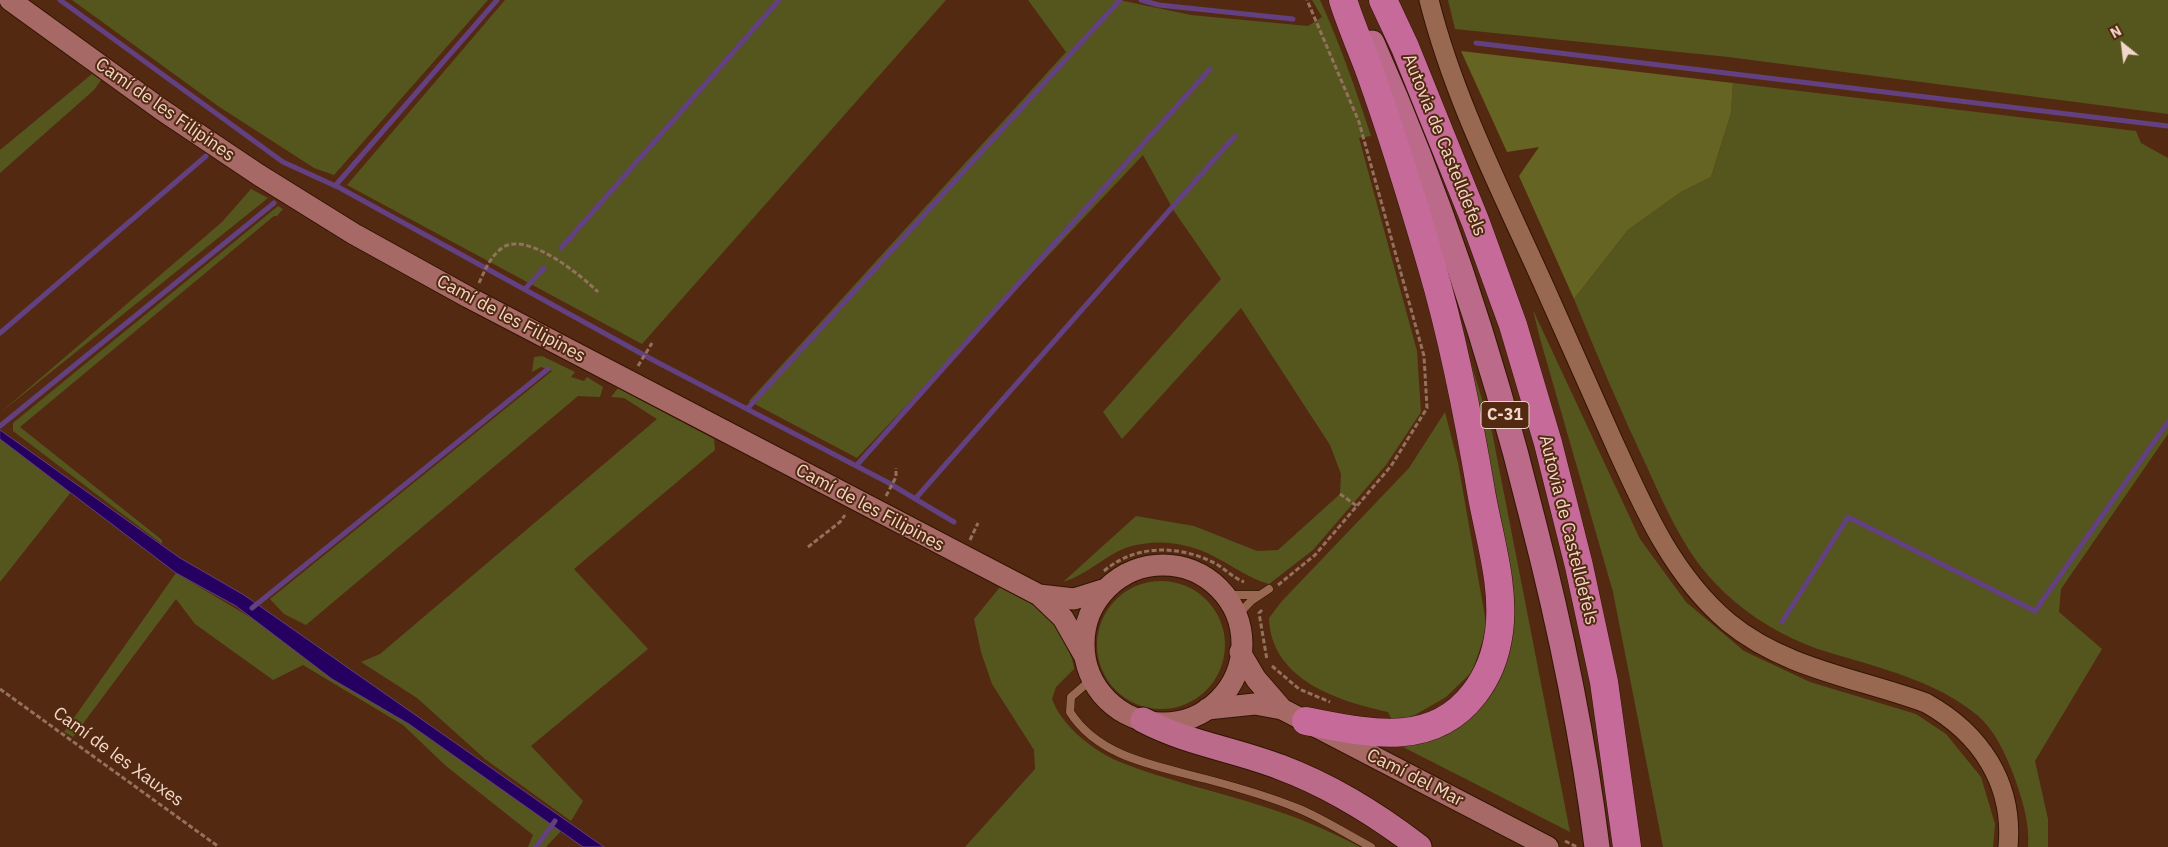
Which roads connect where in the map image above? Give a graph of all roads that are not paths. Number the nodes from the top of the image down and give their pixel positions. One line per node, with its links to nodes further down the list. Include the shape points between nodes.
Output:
1 (10, 0): 9 (main road, Camí de les Filipines, via 170,115 354,234 468,298)
2 (1343, 0): 18 (highway, via 1405,180 1451,336 1498,585 1500,630 1490,669 1477,690 1450,716 1432,726 1402,734)
3 (1352, 0): 22 (highway, Autovia de Castelldefels / C-31, via 1411,135 1482,331 1547,576 1572,692)
4 (1383, 0): 23 (highway, Autovia de Castelldefels / C-31, via 1476,223 1513,325 1548,443 1604,682)
5 (1429, 0): 24 (street, via 1446,61 1488,160 1653,526 1684,575 1698,594 1723,617 1767,648 1807,666 1926,703 1969,734 1991,763 1999,781 2007,815)
6 (1103, 581): 9 (main road, via 1074,599); 10 (main road, via 1114,582 1136,570 1163,565 1192,571); 13 (main road, via 1088,616)
7 (1269, 590): 8 (lane)
8 (1260, 594): 10 (lane); 11 (lane)
9 (1039, 595): 13 (main road, via 1063,618)
10 (1224, 595): 11 (main road)
11 (1236, 618): 12 (main road, via 1242,642)
12 (1240, 652): 15 (main road, via 1238,668 1228,691); 16 (main road, Camí del Mar, via 1256,679)
13 (1084, 656): 14 (main road)
14 (1092, 679): 17 (main road, via 1117,708); 20 (lane, via 1071,697 1070,712 1088,733 1106,746 1133,760 1297,808)
15 (1207, 709): 16 (main road, Camí del Mar, via 1255,704); 17 (main road, via 1176,721)
16 (1282, 709): 18 (main road, Camí del Mar)
17 (1143, 720): 21 (highway, via 1188,740 1252,757 1315,782 1383,820)
18 (1306, 721): 19 (main road, Camí del Mar)
19 (1547, 846)
20 (1370, 847)
21 (1419, 847)
22 (1597, 847)
23 (1627, 847)
24 (2008, 847)

